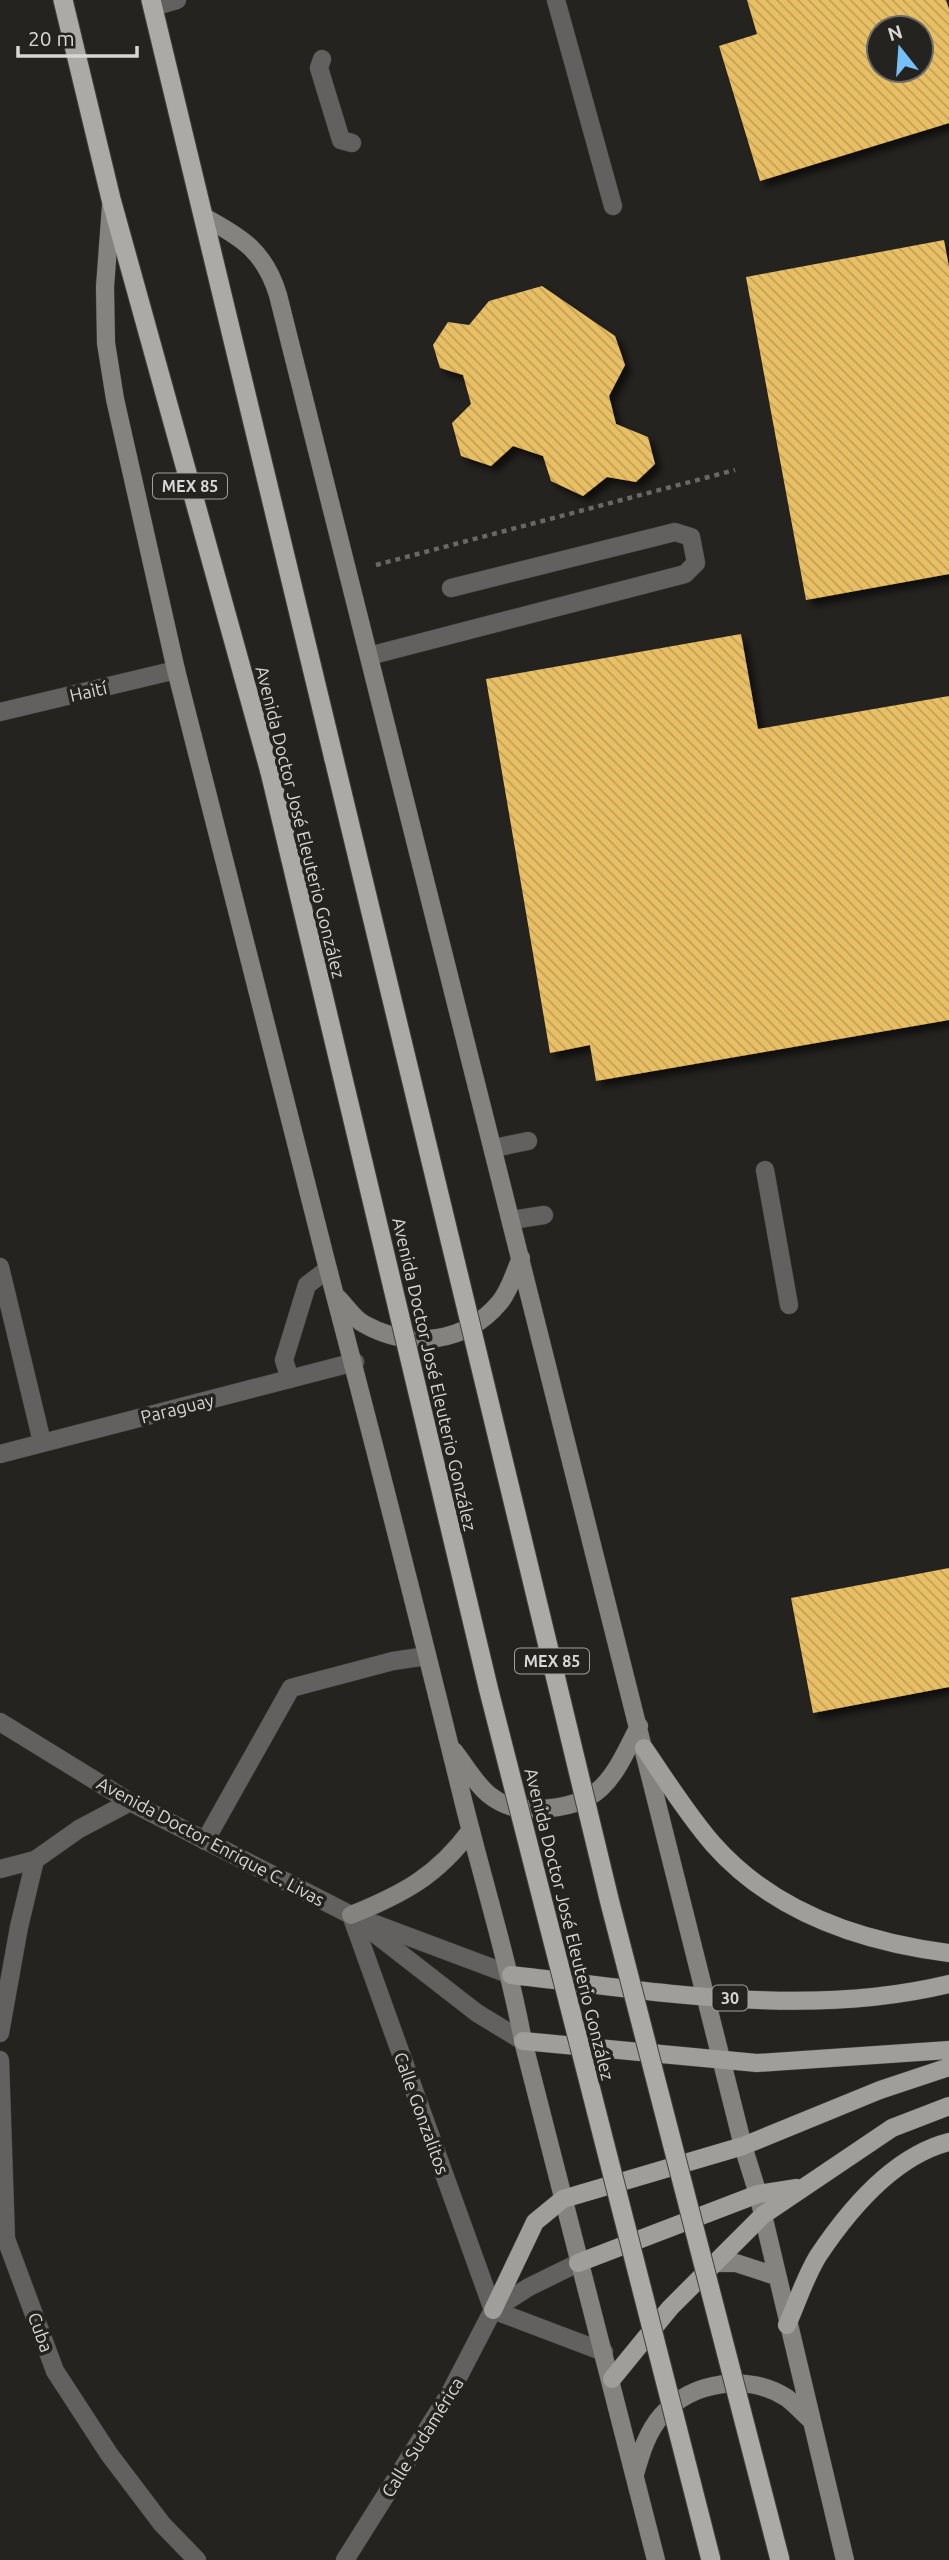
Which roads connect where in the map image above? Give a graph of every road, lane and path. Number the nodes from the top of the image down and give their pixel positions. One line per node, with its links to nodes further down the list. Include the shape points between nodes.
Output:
1 (63, 0): 7 (highway, Avenida Doctor José Eleuterio González / MEX 85)
2 (177, 0): 4 (street)
3 (556, 0): 8 (street)
4 (152, 4): 9 (highway, MEX 85)
5 (322, 59): 6 (street, via 319,68 341,140)
6 (352, 143)
7 (111, 199): 14 (main road, Avenida Doctor José Eleuterio González, via 106,342); 59 (highway, Avenida Doctor José Eleuterio González / MEX 85, bridge, via 270,772 489,1691)
8 (613, 206)
9 (204, 217): 11 (main road, via 261,256 275,285); 73 (highway, MEX 85, bridge, via 610,1903)
10 (734, 470): 11 (path)
11 (348, 572): 13 (main road)
12 (451, 588): 13 (street, via 675,532 691,537 696,563 685,574)
13 (369, 656): 17 (main road)
14 (176, 670): 15 (street, Haití); 23 (main road, Avenida Doctor José Eleuterio González)
15 (0, 712)
16 (528, 1141): 17 (street)
17 (494, 1148): 20 (main road)
18 (765, 1170): 25 (street)
19 (544, 1214): 20 (street)
20 (512, 1220): 21 (main road)
21 (521, 1258): 24 (main road, via 501,1301 472,1327 436,1340 397,1339 362,1323); 32 (main road)
22 (0, 1268): 28 (street)
23 (328, 1269): 24 (main road, Avenida Doctor José Eleuterio González); 27 (street, via 307,1285 284,1360)
24 (335, 1296): 26 (main road, Avenida Doctor José Eleuterio González)
25 (789, 1305)
26 (355, 1362): 27 (street, Paraguay); 30 (main road, Avenida Doctor José Eleuterio González)
27 (290, 1379): 28 (street, Paraguay)
28 (42, 1442): 29 (street, Paraguay)
29 (0, 1454)
30 (428, 1656): 33 (main road, Avenida Doctor José Eleuterio González); 37 (street, via 290,1688)
31 (0, 1722): 35 (street, Avenida Doctor Enrique C. Livas)
32 (639, 1726): 33 (main road, via 616,1772 588,1800 555,1809 516,1811 488,1794); 34 (main road)
33 (450, 1746): 36 (main road, Avenida Doctor José Eleuterio González)
34 (644, 1748): 41 (main road, via 714,1845 755,1881 798,1909 851,1933 897,1946); 44 (main road)
35 (130, 1802): 37 (street, Avenida Doctor Enrique C. Livas); 38 (street, via 79,1829)
36 (471, 1830): 40 (main road, via 450,1859 421,1882); 42 (main road, Avenida Doctor José Eleuterio González)
37 (205, 1841): 40 (street, Avenida Doctor Enrique C. Livas)
38 (35, 1860): 39 (street); 45 (street)
39 (0, 1869)
40 (351, 1915): 42 (street, Avenida Doctor Enrique C. Livas); 46 (street, Avenida Doctor Enrique C. Livas, via 477,2013); 63 (street, Calle Gonzalitos)
41 (949, 1953)
42 (511, 1975): 44 (main road, 30); 46 (main road, Avenida Doctor José Eleuterio González)
43 (949, 1983): 44 (main road, 30, via 914,1992 844,1999 767,2001)
44 (706, 1996): 48 (main road)
45 (0, 2033)
46 (523, 2041): 48 (main road); 56 (main road, Avenida Doctor José Eleuterio González)
47 (949, 2050): 48 (main road, via 810,2062)
48 (721, 2059): 53 (main road)
49 (0, 2060): 58 (street, Cuba)
50 (949, 2067): 53 (main road, via 880,2090)
51 (949, 2106): 54 (main road, via 892,2128)
52 (949, 2143): 64 (main road, via 897,2167 856,2208 817,2258)
53 (743, 2147): 55 (main road); 56 (main road)
54 (804, 2186): 55 (main road); 57 (main road)
55 (758, 2194): 57 (main road); 59 (main road)
56 (563, 2199): 60 (main road, Avenida Doctor José Eleuterio González); 63 (main road, via 535,2222)
57 (763, 2215): 61 (main road); 62 (main road)
58 (3, 2240): 69 (street, Cuba, via 55,2371 109,2454 162,2524)
59 (629, 2243): 60 (main road); 72 (highway, Avenida Doctor José Eleuterio González / MEX 85, bridge)
60 (578, 2263): 63 (street); 65 (main road, Avenida Doctor José Eleuterio González)
61 (712, 2263): 62 (main road, via 736,2263); 66 (main road)
62 (776, 2276): 64 (main road)
63 (493, 2310): 65 (street); 70 (street, Calle Sudamérica, via 450,2393)
64 (787, 2325): 67 (main road)
65 (604, 2352): 66 (main road, Avenida Doctor José Eleuterio González)
66 (612, 2379): 68 (main road, Avenida Doctor José Eleuterio González)
67 (811, 2420): 68 (main road, via 786,2397 755,2385 721,2384 689,2394 662,2414 644,2443); 74 (main road)
68 (635, 2474): 71 (main road, Avenida Doctor José Eleuterio González)
69 (197, 2560)
70 (345, 2560)
71 (656, 2560)
72 (710, 2560)
73 (780, 2560)
74 (845, 2560)

